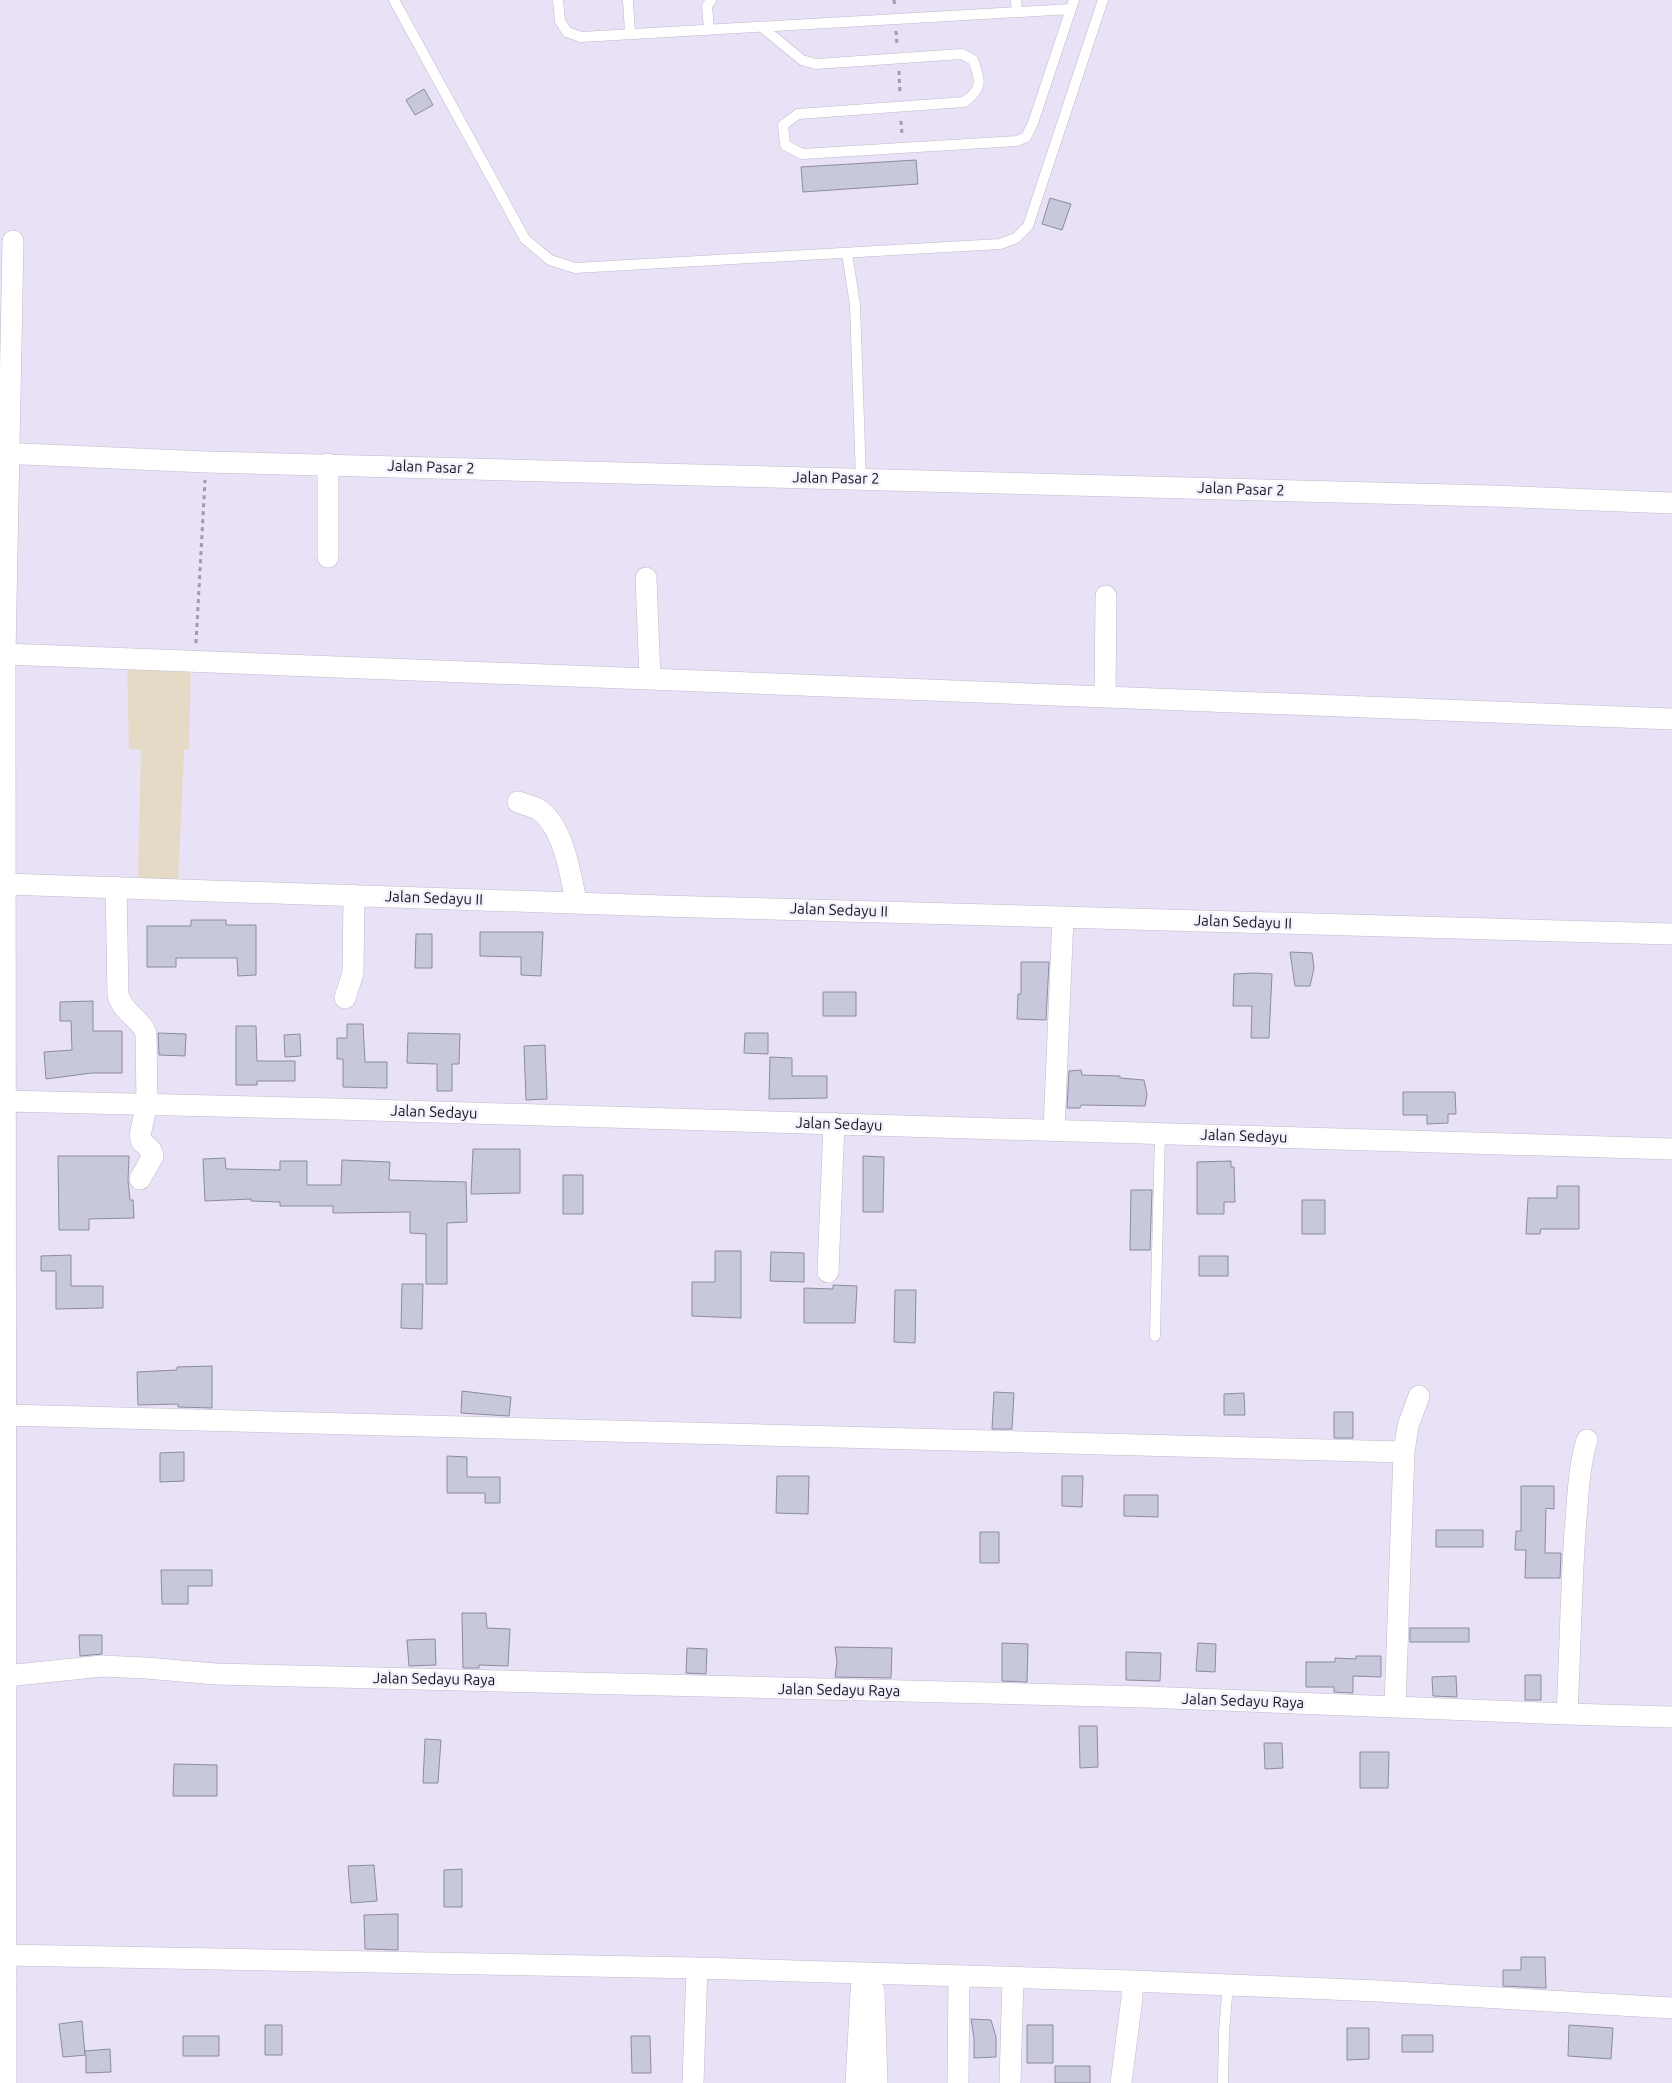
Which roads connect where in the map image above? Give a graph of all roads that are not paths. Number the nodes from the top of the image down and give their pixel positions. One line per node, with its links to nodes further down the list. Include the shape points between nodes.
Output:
1 (394, 0): 13 (lane, via 525,239 550,260 574,268)
2 (558, 0): 11 (lane, via 560,21 567,32 581,36)
3 (628, 0): 11 (lane)
4 (710, 0): 10 (lane, via 707,6)
5 (1016, 0): 8 (lane)
6 (1103, 0): 13 (lane, via 1028,226 1016,238 1000,244)
7 (1072, 4): 8 (lane); 9 (lane, via 1033,123 1026,137 1018,140 802,154 785,146 783,125 798,114 964,102 976,94 980,78 973,60 962,54 816,64 802,60)
8 (1018, 12): 9 (lane)
9 (762, 27): 10 (lane)
10 (708, 30): 11 (lane)
11 (630, 34)
12 (13, 241): 14 (street)
13 (847, 252): 16 (lane, via 854,305)
14 (8, 453): 15 (street, Jalan Pasar 2); 21 (street)
15 (328, 464): 16 (street, Jalan Pasar 2); 18 (street)
16 (861, 479): 17 (street, Jalan Pasar 2)
17 (1672, 503)
18 (328, 557)
19 (646, 578): 22 (street)
20 (1106, 596): 23 (street)
21 (5, 654): 22 (street); 26 (street)
22 (650, 679): 23 (street)
23 (1105, 697): 24 (street)
24 (1672, 719)
25 (518, 802): 29 (street, via 537,809 554,828 568,863)
26 (5, 884): 27 (street, Jalan Sedayu II); 33 (street)
27 (116, 887): 28 (street, Jalan Sedayu II); 34 (street, via 118,995 123,1008 145,1030)
28 (354, 895): 29 (street, Jalan Sedayu II); 32 (street, via 353,973)
29 (576, 902): 30 (street, Jalan Sedayu II)
30 (1063, 917): 31 (street, Jalan Sedayu II); 36 (street)
31 (1672, 934)
32 (345, 998)
33 (6, 1101): 34 (street, Jalan Sedayu); 41 (street)
34 (147, 1104): 35 (street, Jalan Sedayu); 39 (street, via 140,1135 153,1156)
35 (834, 1123): 36 (street, Jalan Sedayu); 40 (street)
36 (1054, 1130): 37 (street, Jalan Sedayu)
37 (1160, 1133): 38 (street, Jalan Sedayu); 42 (lane)
38 (1672, 1149)
39 (140, 1179)
40 (828, 1272)
41 (3, 1281): 44 (street)
42 (1154, 1336)
43 (1420, 1396): 46 (street, via 1408,1426)
44 (6, 1415): 46 (street); 47 (street)
45 (1587, 1440): 51 (street, via 1579,1476)
46 (1404, 1452): 50 (street)
47 (3, 1462): 48 (street)
48 (3, 1647): 49 (street)
49 (6, 1676): 50 (street, Jalan Sedayu Raya, via 102,1666 216,1674 1145,1697); 53 (street)
50 (1395, 1707): 51 (street, Jalan Sedayu Raya)
51 (1567, 1714): 52 (street, Jalan Sedayu Raya)
52 (1672, 1717)
53 (3, 1838): 54 (street)
54 (6, 1955): 55 (street); 62 (street)
55 (698, 1968): 56 (street); 64 (street)
56 (868, 1974): 57 (street); 65 (street); 66 (street)
57 (959, 1976): 58 (street); 67 (street)
58 (1013, 1978): 59 (street); 68 (street)
59 (1132, 1981): 60 (street); 69 (street)
60 (1228, 1984): 61 (street); 70 (lane)
61 (1672, 2008)
62 (3, 2045): 63 (street)
63 (6, 2083)
64 (693, 2083)
65 (856, 2083)
66 (877, 2083)
67 (958, 2083)
68 (1010, 2083)
69 (1121, 2083)
70 (1223, 2083)

